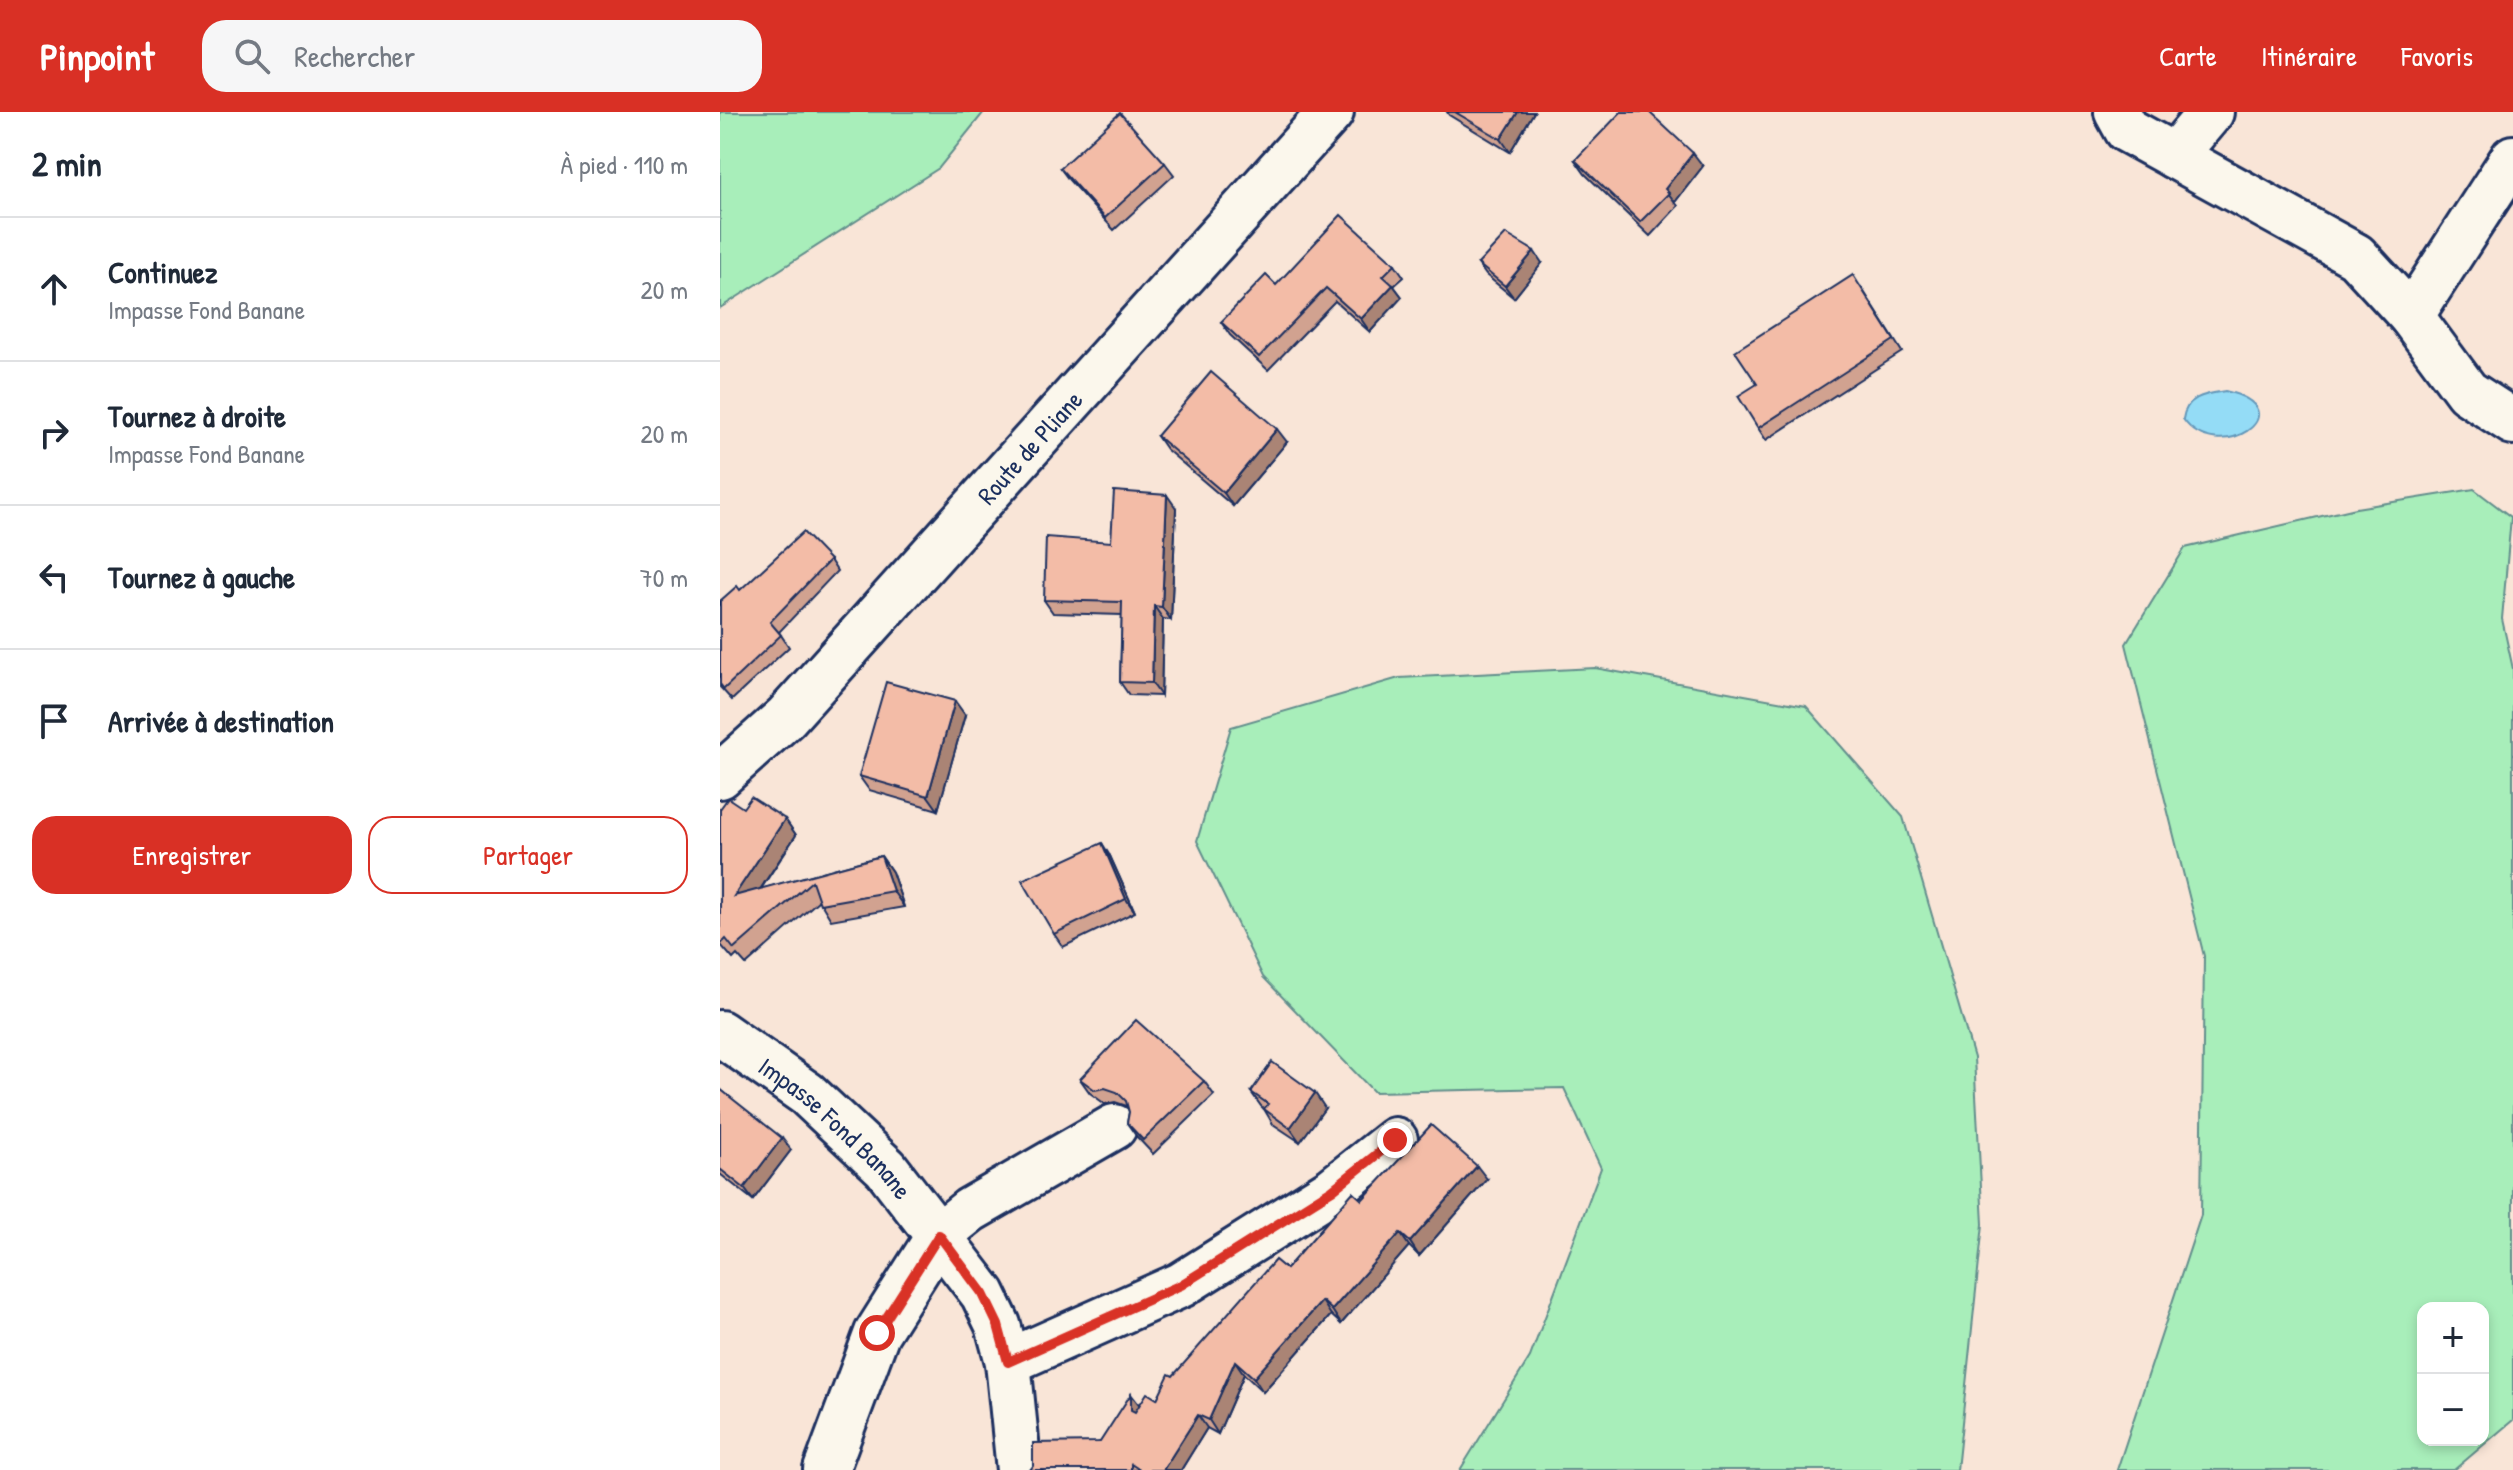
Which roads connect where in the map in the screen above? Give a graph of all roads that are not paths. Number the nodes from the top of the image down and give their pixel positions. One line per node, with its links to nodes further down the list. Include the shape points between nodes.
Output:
1 (1331, 112): 8 (street, Route de Pliane, via 786,717)
2 (2117, 112): 4 (street, via 2127,130)
3 (2211, 112): 4 (street)
4 (2174, 156): 6 (street, via 2356,256)
5 (2513, 158): 6 (street)
6 (2411, 316): 7 (street, via 2467,392)
7 (2513, 421)
8 (720, 776)
9 (720, 1033): 12 (street, Impasse Fond Banane, via 807,1094 886,1168)
10 (1114, 1127): 12 (street, via 970,1210)
11 (1395, 1140): 13 (street, via 1332,1190 1181,1285)
12 (939, 1235): 13 (street, Impasse Fond Banane, via 983,1294); 14 (street, via 877,1333)
13 (1008, 1362): 15 (street, Impasse Fond Banane)
14 (826, 1470)
15 (1019, 1470)

